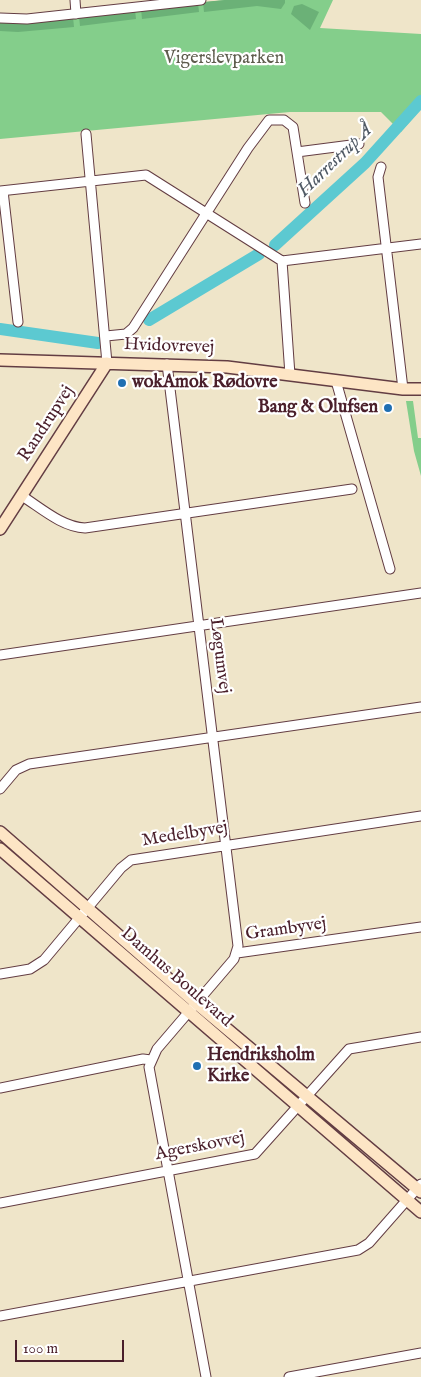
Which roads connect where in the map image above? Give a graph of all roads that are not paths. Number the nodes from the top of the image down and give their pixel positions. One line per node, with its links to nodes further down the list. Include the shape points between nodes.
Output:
1 (75, 0): 3 (street)
2 (200, 0): 3 (street)
3 (76, 14): 4 (street)
4 (0, 18)
5 (86, 134): 9 (street)
6 (358, 144): 7 (street)
7 (297, 152): 11 (street); 12 (street, via 292,124 269,120)
8 (381, 167): 14 (street, via 378,177)
9 (91, 181): 10 (street); 12 (street, via 146,175); 17 (street)
10 (1, 191): 16 (street)
11 (305, 203)
12 (206, 213): 15 (street); 17 (street, via 130,331)
13 (421, 244): 14 (street)
14 (386, 248): 15 (street); 24 (street)
15 (282, 261): 21 (street)
16 (18, 322)
17 (106, 336): 19 (street)
18 (0, 360): 19 (street, Hvidovrevej)
19 (107, 362): 20 (street, Hvidovrevej); 26 (street, Randrupvej)
20 (167, 364): 21 (street, Hvidovrevej); 27 (street, Løgumvej)
21 (290, 375): 22 (street, Hvidovrevej)
22 (336, 381): 24 (street, Hvidovrevej); 30 (street)
23 (421, 388): 24 (street, Hvidovrevej)
24 (403, 389)
25 (352, 489): 27 (street)
26 (22, 496): 27 (street, via 74,528); 28 (street, Randrupvej)
27 (184, 513): 32 (street, Løgumvej)
28 (4, 517): 29 (street, Randrupvej)
29 (0, 530)
30 (390, 569)
31 (421, 593): 32 (street)
32 (199, 626): 33 (street); 35 (street, Løgumvej)
33 (0, 655)
34 (421, 707): 35 (street)
35 (212, 737): 36 (street, via 30,764 16,770); 39 (street, Løgumvej)
36 (0, 789)
37 (421, 816): 39 (street, Medelbyvej)
38 (0, 832): 41 (street, Damhus Boulevard)
39 (225, 845): 41 (street, Medelbyvej, via 131,860); 44 (street, Løgumvej)
40 (0, 849): 42 (street, Damhus Boulevard)
41 (87, 908): 42 (street, Medelbyvej); 46 (street, Damhus Boulevard)
42 (79, 918): 45 (street, Medelbyvej, via 38,966); 47 (street, Damhus Boulevard)
43 (421, 927): 44 (street, Grambyvej)
44 (237, 952): 46 (street, Grambyvej)
45 (0, 974)
46 (196, 1003): 47 (street, Grambyvej); 51 (street, Damhus Boulevard)
47 (188, 1013): 49 (street, Grambyvej, via 156,1049); 51 (street, Damhus Boulevard)
48 (421, 1038): 51 (street, Agerskovvej, via 349,1050)
49 (151, 1060): 50 (street); 52 (street, via 149,1075)
50 (0, 1088)
51 (302, 1101): 52 (street, Agerskovvej, via 255,1154); 53 (street, Damhus Boulevard); 54 (street, Damhus Boulevard)
52 (168, 1170): 55 (street, Agerskovvej); 57 (street)
53 (420, 1188): 54 (street)
54 (407, 1200): 56 (street, Damhus Boulevard); 57 (street, via 369,1244 358,1250)
55 (0, 1203)
56 (421, 1212)
57 (187, 1281): 58 (street); 60 (street)
58 (0, 1316)
59 (421, 1353): 61 (street)
60 (206, 1377)
61 (289, 1377)

